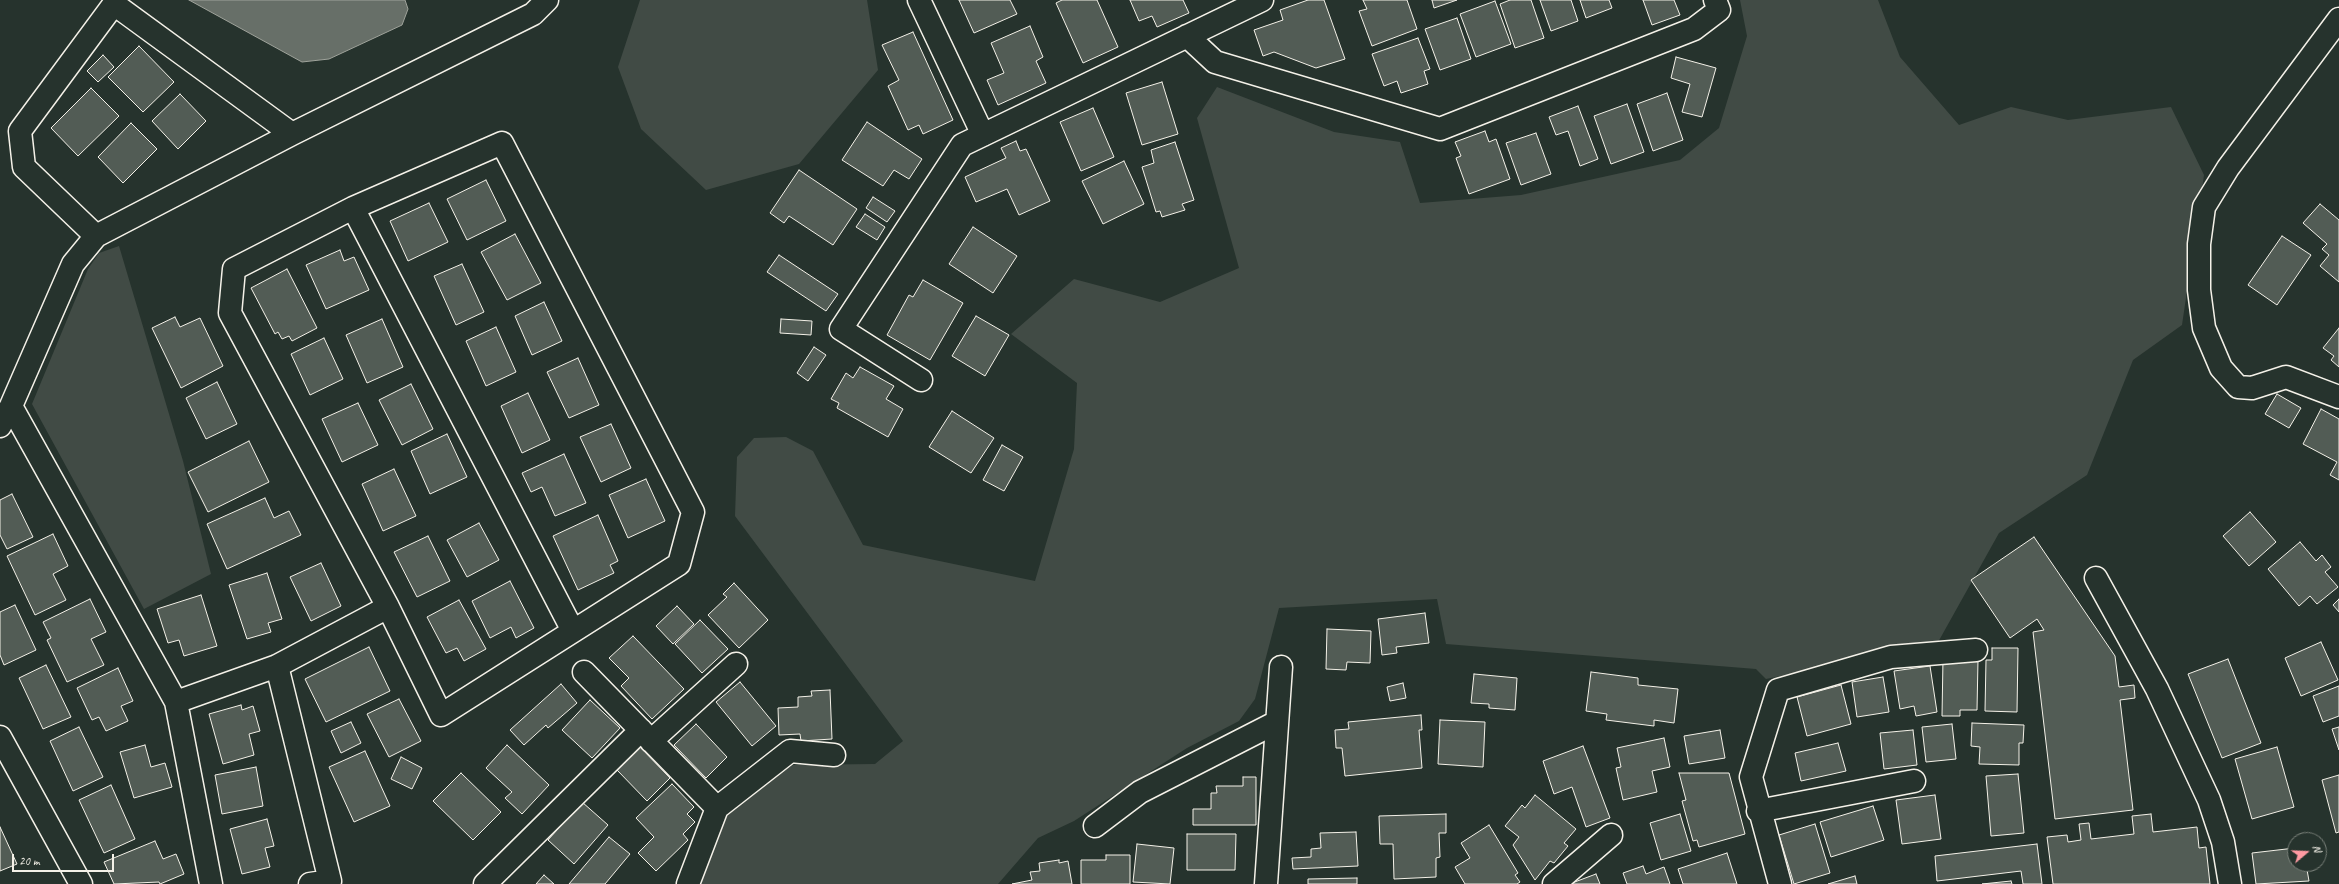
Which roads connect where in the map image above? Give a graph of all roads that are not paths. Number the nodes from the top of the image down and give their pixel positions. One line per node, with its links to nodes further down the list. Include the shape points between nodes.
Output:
1 (547, 0): 7 (street, via 533,14)
2 (920, 0): 8 (street)
3 (1262, 0): 6 (street)
4 (1715, 0): 6 (street, via 1719,10 1694,29 1440,129 1215,62)
5 (2339, 19): 12 (street, via 2228,168 2204,207 2199,244 2199,290 2204,328 2221,368 2238,387 2252,388 2286,377)
6 (1187, 36): 8 (street)
7 (292, 134): 10 (street); 10 (street, via 114,4 20,131 24,167)
8 (983, 135): 11 (street, via 962,145 841,329)
9 (352, 208): 16 (street, via 234,269 230,313); 17 (street); 17 (street, via 502,143 693,512 679,564)
10 (96, 236): 13 (street, via 73,264)
11 (921, 380)
12 (2339, 397)
13 (11, 406): 14 (street); 23 (street)
14 (0, 426)
15 (2096, 578): 41 (street, via 2157,689 2209,800 2223,842)
16 (388, 607): 17 (street, via 441,715); 20 (street)
17 (573, 631)
18 (1976, 650): 30 (street, via 1891,657 1778,690 1751,777)
19 (736, 664): 25 (street)
20 (277, 666): 23 (street); 35 (street, via 330,880)
21 (1281, 667): 24 (street)
22 (584, 672): 25 (street)
23 (176, 702): 34 (street)
24 (1277, 722): 31 (street, via 1140,792); 38 (street)
25 (646, 735): 29 (street); 36 (street)
26 (0, 737): 33 (street)
27 (834, 755): 29 (street, via 790,751)
28 (1914, 780): 30 (street)
29 (717, 808): 37 (street)
30 (1758, 811): 40 (street)
31 (1095, 826)
32 (1611, 835): 39 (street)
33 (81, 884)
34 (212, 884)
35 (310, 884)
36 (485, 884)
37 (688, 884)
38 (1266, 884)
39 (1554, 884)
40 (1780, 884)
41 (2230, 884)

